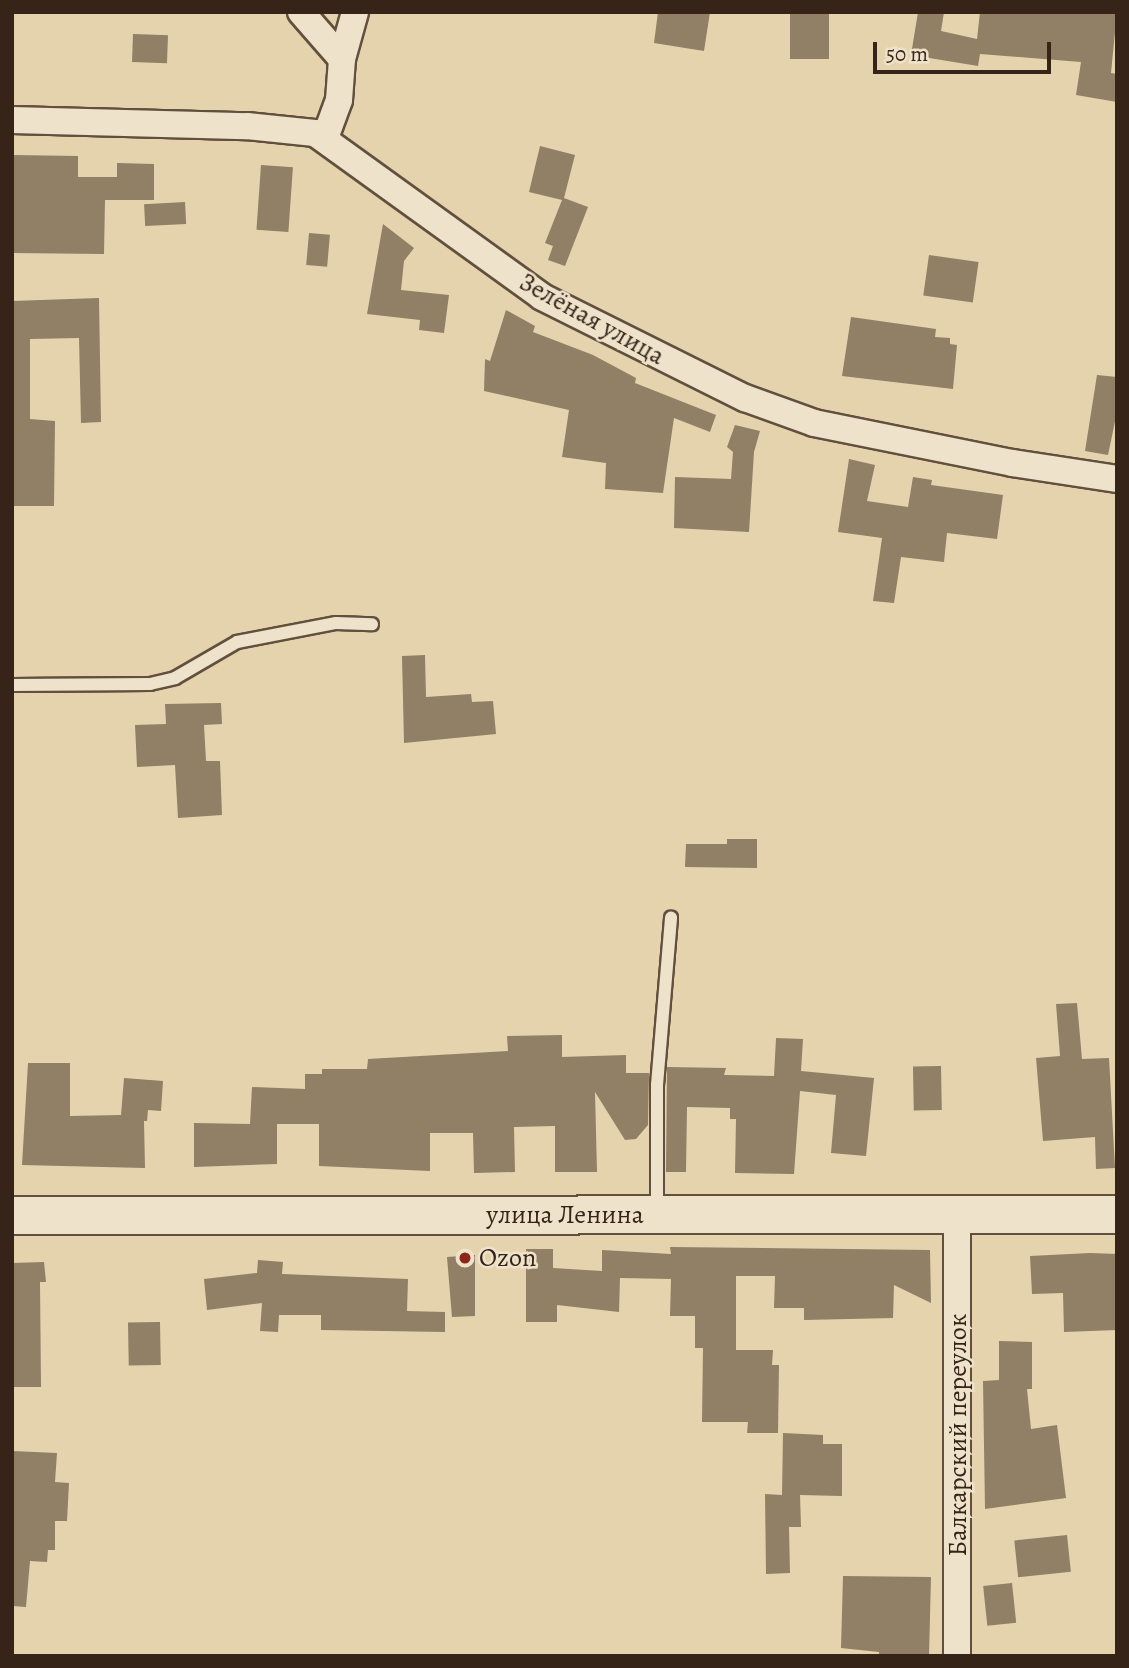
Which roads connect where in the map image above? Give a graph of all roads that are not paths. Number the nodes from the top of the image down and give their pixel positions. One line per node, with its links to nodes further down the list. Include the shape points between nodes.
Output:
1 (301, 12): 3 (street)
2 (355, 12): 3 (street)
3 (342, 59): 5 (street, via 339,100)
4 (12, 120): 5 (street, Зелёная улица, via 271,127 304,130)
5 (325, 138): 6 (street, Зелёная улица, via 533,291 745,398 814,423)
6 (1117, 479)
7 (372, 624): 8 (lane, via 336,623 237,642 175,678 150,684)
8 (12, 685)
9 (671, 918): 13 (lane, via 657,1085)
10 (957, 1214): 11 (street, улица Ленина); 13 (street, улица Ленина); 14 (street, Балкарский переулок)
11 (1117, 1214)
12 (12, 1215): 13 (street, улица Ленина)
13 (657, 1215)
14 (957, 1656)

